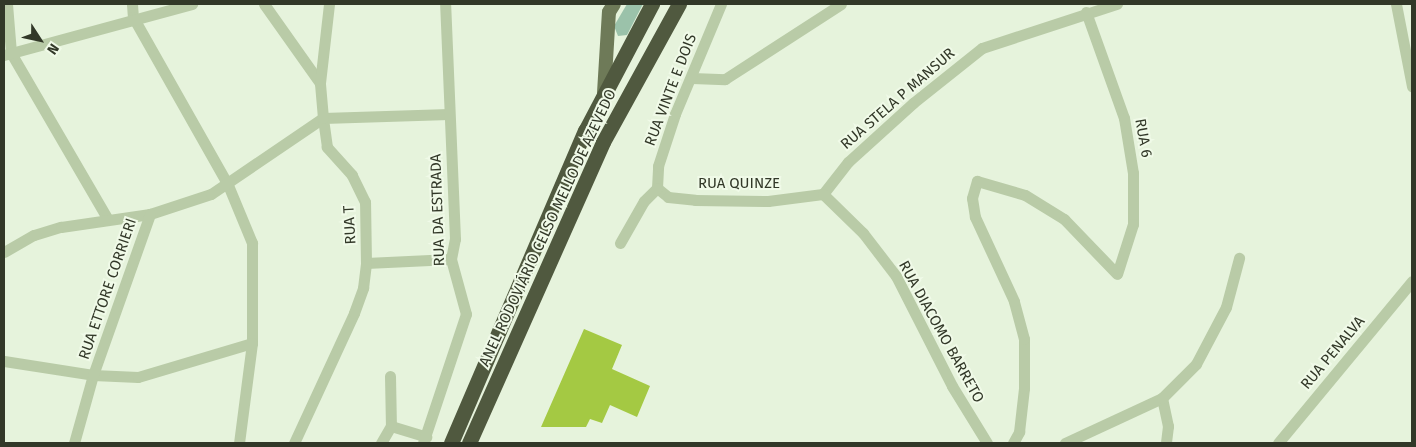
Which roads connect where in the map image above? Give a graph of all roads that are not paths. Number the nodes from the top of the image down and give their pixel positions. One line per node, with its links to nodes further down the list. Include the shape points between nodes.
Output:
1 (6, 4): 16 (street)
2 (132, 4): 15 (street)
3 (192, 4): 15 (street)
4 (264, 4): 18 (street)
5 (329, 4): 18 (street, RUA T)
6 (445, 4): 21 (street, RUA DA ESTRADA)
7 (652, 4): 20 (highway, ANEL RODOVIÁRIO CELSO MELLO DE AZEVEDO)
8 (679, 4): 46 (highway, ANEL RODOVIÁRIO CELSO MELLO DE AZEVEDO, via 603,142)
9 (721, 4): 17 (street, RUA VINTE E DOIS)
10 (840, 4): 17 (street, via 725,79)
11 (1117, 4): 14 (street, RUA STELA P MANSUR)
12 (1396, 4): 19 (street)
13 (610, 7): 20 (main road, ANEL RODOVIÁRIO CELSO MELLO DE AZEVEDO)
14 (1086, 12): 25 (street, RUA STELA P MANSUR, via 982,48 953,68 848,162); 48 (street, RUA 6, via 1124,118 1134,173 1133,224 1118,274 1064,219 1025,194 977,181 972,198 975,217 1014,301 1024,339 1024,388 1019,432)
15 (133, 17): 16 (street); 23 (street)
16 (7, 54): 27 (street)
17 (692, 78): 24 (street, RUA VINTE E DOIS, via 658,166)
18 (320, 83): 22 (street, RUA T)
19 (1412, 86)
20 (604, 93): 45 (highway, ANEL RODOVIÁRIO CELSO MELLO DE AZEVEDO)
21 (448, 114): 22 (street); 31 (street, RUA DA ESTRADA, via 455,239)
22 (323, 118): 23 (street); 32 (street, RUA T, via 327,147 360,187 365,202)
23 (228, 185): 26 (street); 34 (street, via 252,243)
24 (657, 188): 25 (street, RUA QUINZE, via 668,197 695,200 768,201); 28 (street, via 644,200)
25 (823, 194): 47 (street, RUA DIACOMO BARRETO, via 863,233 896,276 952,386)
26 (150, 214): 27 (street); 36 (street, RUA ETTORE CORRIERI)
27 (106, 218): 29 (street, via 61,226)
28 (620, 243)
29 (4, 250)
30 (1239, 258): 38 (street, via 1212,339 1196,364)
31 (451, 259): 32 (street); 40 (street, RUA DA ESTRADA, via 466,314)
32 (366, 262): 43 (street, RUA T, via 363,288 354,313)
33 (1412, 281): 51 (street, RUA PENALVA)
34 (252, 343): 36 (street, via 138,377); 42 (street)
35 (4, 361): 36 (street)
36 (93, 375): 41 (street, RUA ETTORE CORRIERI)
37 (390, 376): 39 (street)
38 (1162, 398): 49 (street); 50 (street, via 1168,426)
39 (391, 426): 40 (street, RUA DA ESTRADA); 44 (street)
40 (425, 440)
41 (74, 443)
42 (239, 443)
43 (294, 443)
44 (381, 443)
45 (451, 443)
46 (469, 443)
47 (986, 443)
48 (1013, 443)
49 (1065, 443)
50 (1166, 443)
51 (1278, 443)

